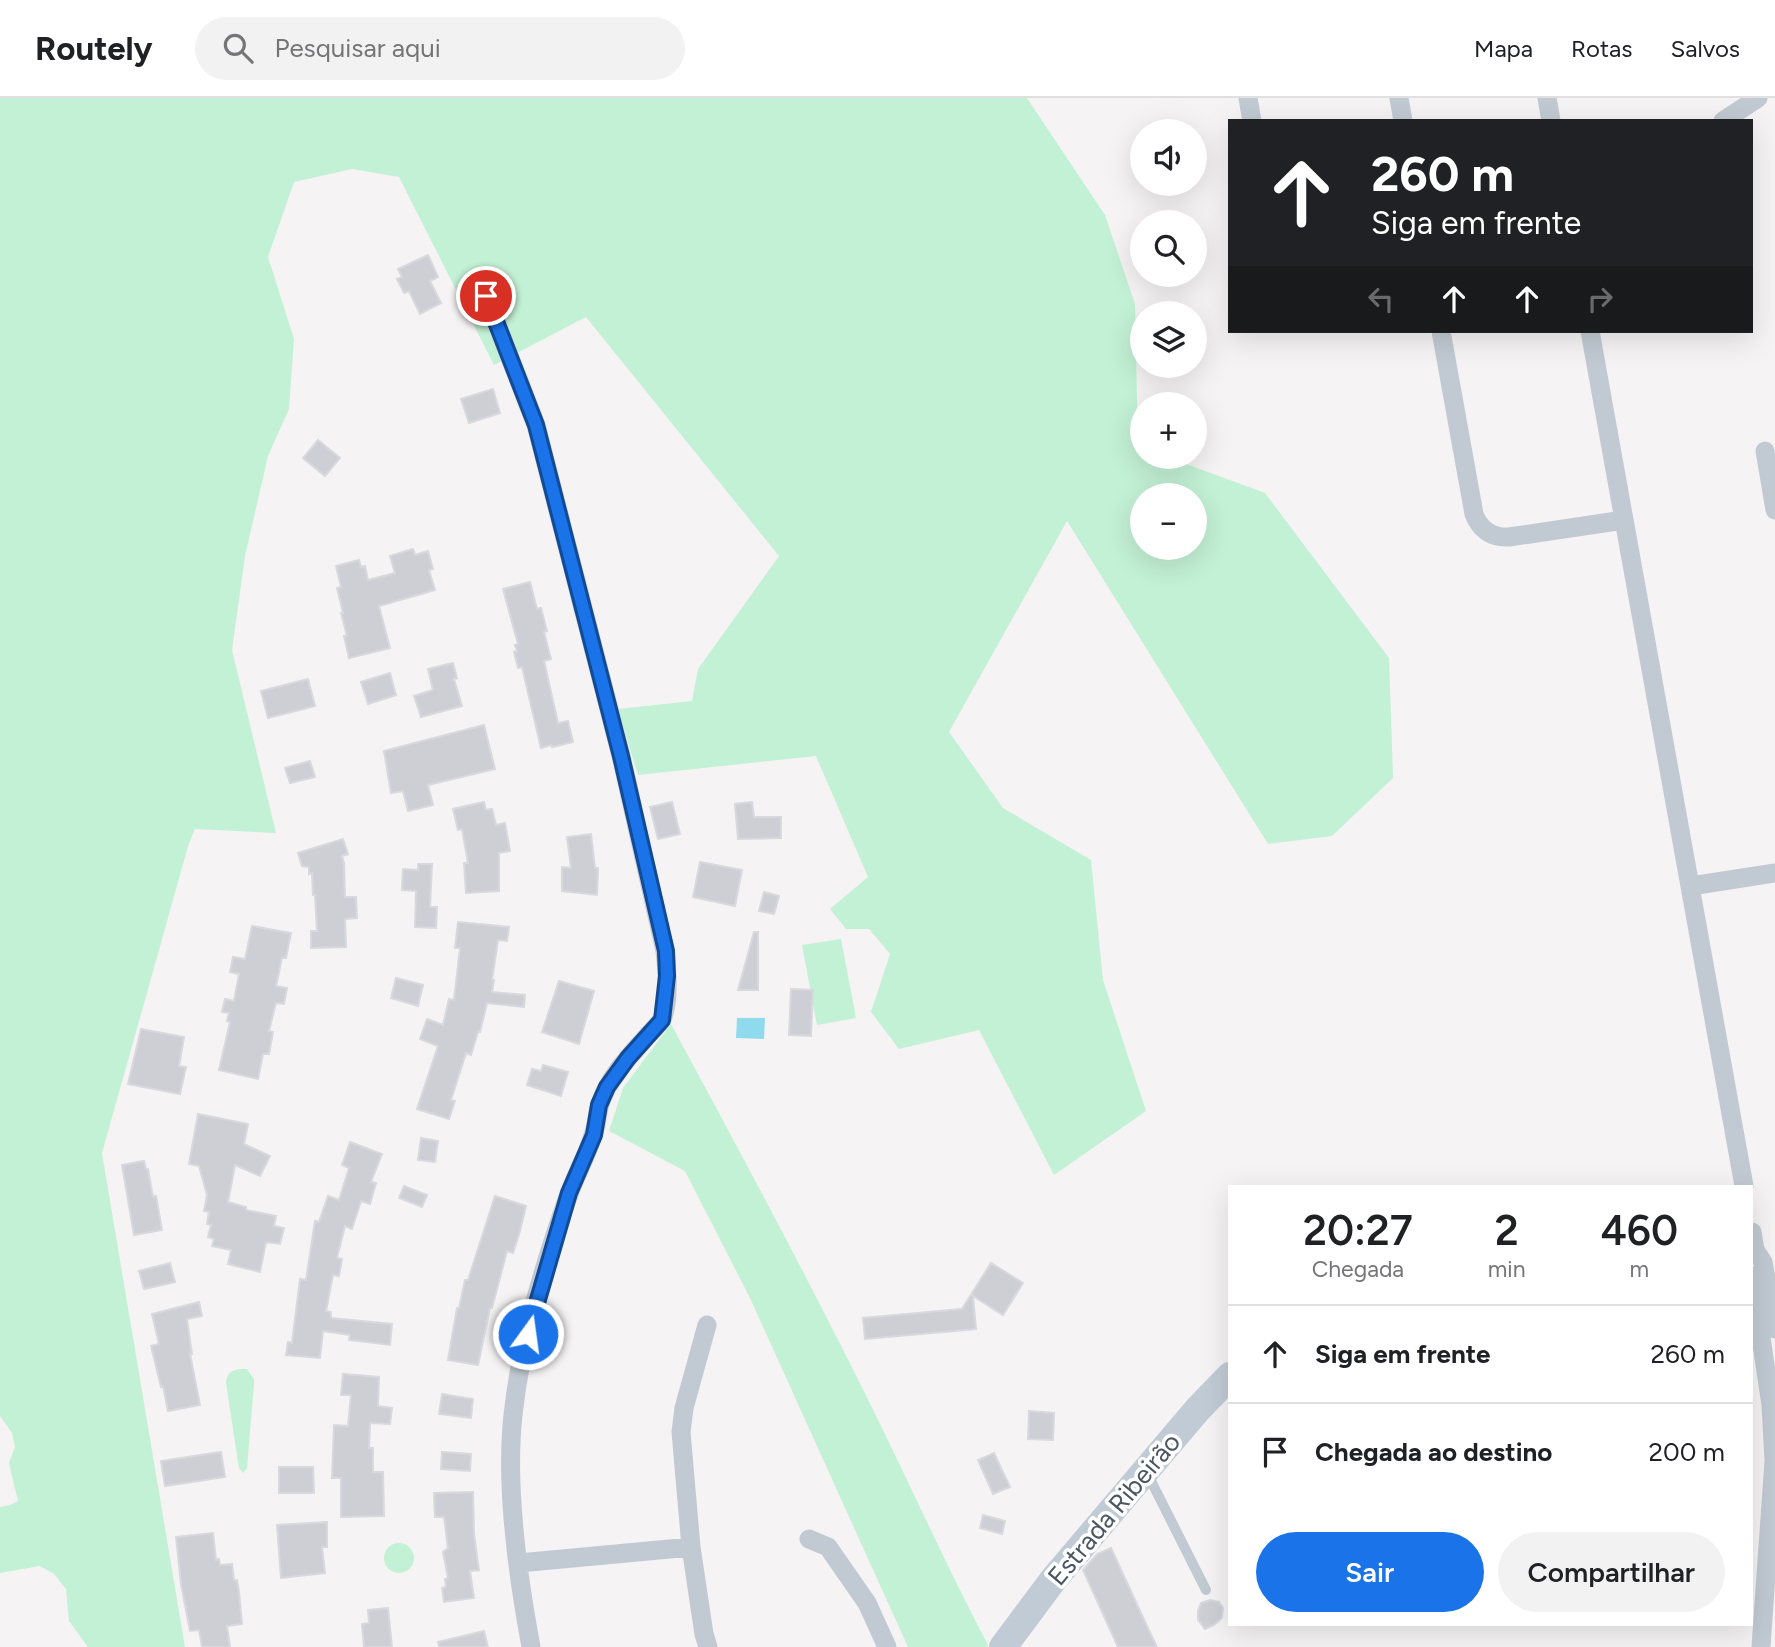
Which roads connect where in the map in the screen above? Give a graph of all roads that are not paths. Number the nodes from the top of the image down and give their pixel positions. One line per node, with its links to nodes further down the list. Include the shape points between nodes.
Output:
1 (1248, 98): 5 (street)
2 (1399, 98): 6 (street)
3 (1547, 98): 7 (street)
4 (1758, 98): 8 (street)
5 (1252, 119)
6 (1403, 119)
7 (1551, 119)
8 (1726, 119)
9 (486, 296): 27 (street, via 536,425 621,756 666,951 667,976 662,1020 628,1058 599,1105 594,1135 569,1193 534,1308 513,1416 511,1484)
10 (1441, 333): 14 (street, via 1474,514 1481,528 1494,536 1509,537)
11 (1590, 333): 14 (street)
12 (1765, 452): 13 (street)
13 (1775, 510)
14 (1624, 520): 16 (street)
15 (1775, 873): 16 (street)
16 (1691, 886): 17 (street)
17 (1744, 1185)
18 (1753, 1246): 20 (street, via 1763,1262)
19 (1753, 1278): 20 (street)
20 (1763, 1301): 22 (street); 33 (street, via 1774,1461)
21 (707, 1325): 26 (street, via 681,1432)
22 (1775, 1329)
23 (1228, 1378): 24 (street, Estrada Ribeirão)
24 (1146, 1471): 28 (lane); 32 (street, Estrada Ribeirão)
25 (809, 1539): 31 (street, via 828,1547 867,1603)
26 (691, 1547): 27 (street); 30 (street)
27 (519, 1563): 29 (street)
28 (1206, 1590)
29 (531, 1647)
30 (708, 1647)
31 (887, 1647)
32 (1003, 1647)
33 (1761, 1647)

